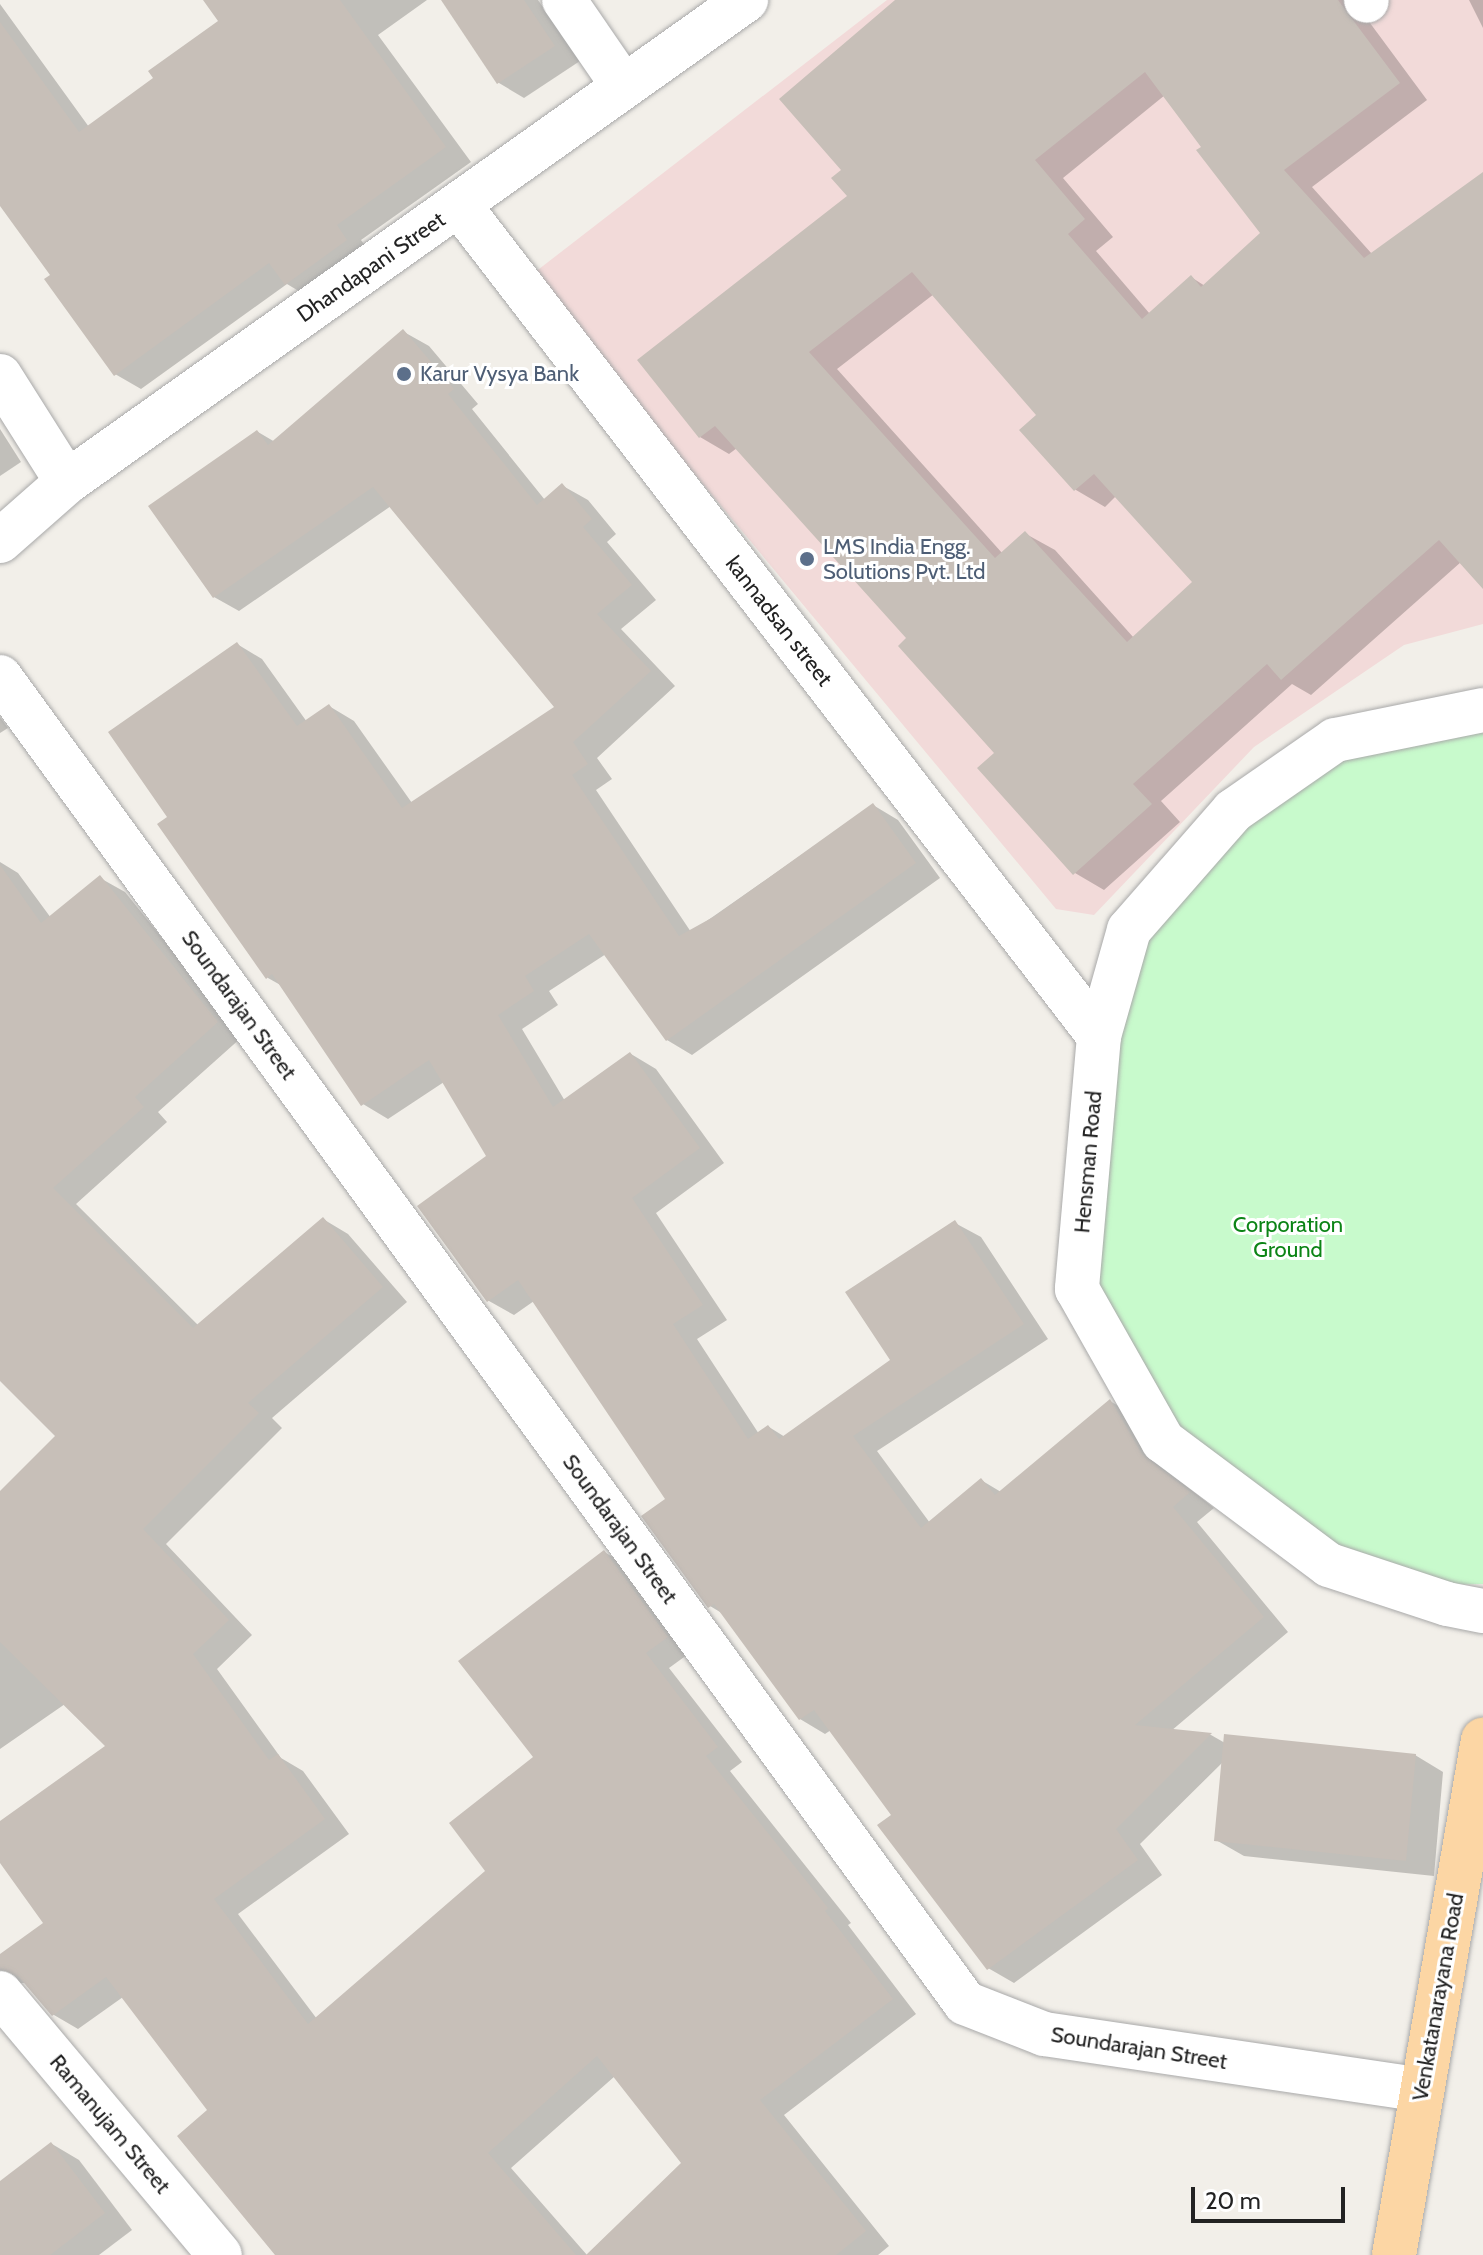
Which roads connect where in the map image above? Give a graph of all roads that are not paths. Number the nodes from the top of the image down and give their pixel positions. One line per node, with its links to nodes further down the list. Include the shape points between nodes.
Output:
1 (564, 0): 3 (street)
2 (746, 0): 3 (street, Dhandapani Street)
3 (623, 86): 4 (street, Dhandapani Street)
4 (459, 205): 6 (street, Dhandapani Street); 10 (street, kannadsan street)
5 (0, 376): 6 (street)
6 (67, 482): 7 (street, Dhandapani Street)
7 (0, 541)
8 (0, 677): 14 (street, Soundarajan Street, via 965,2003 1044,2034)
9 (1483, 710): 10 (street, Hensman Road, via 1335,740 1233,811 1129,930)
10 (1099, 1036): 11 (street, Hensman Road, via 1077,1289 1163,1441 1329,1565)
11 (1483, 1611)
12 (1483, 1740): 14 (main road, Venkatanarayana Road)
13 (0, 1993): 15 (street, Ramanujam Street)
14 (1422, 2090): 16 (main road, Venkatanarayana Road)
15 (220, 2255)
16 (1394, 2255)

